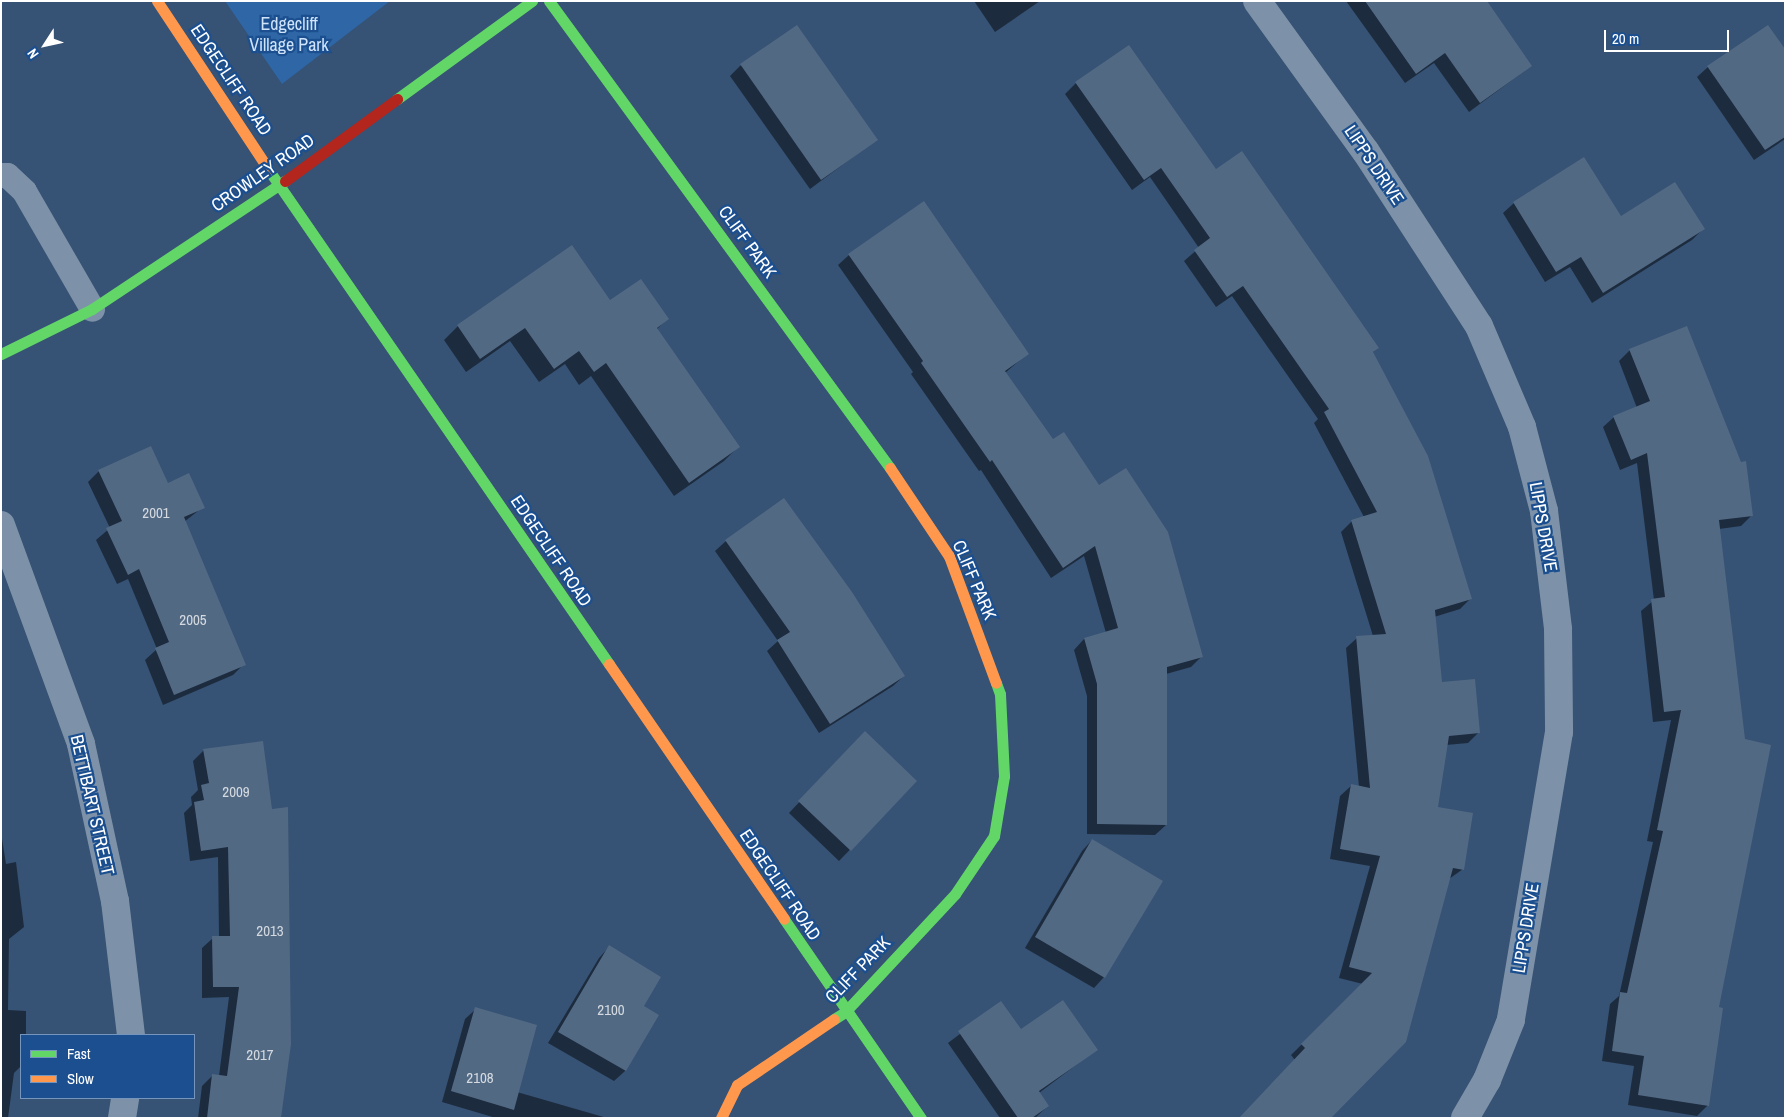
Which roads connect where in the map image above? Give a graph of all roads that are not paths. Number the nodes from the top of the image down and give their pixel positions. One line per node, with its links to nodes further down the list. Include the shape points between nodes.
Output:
1 (157, 1): 6 (street, EDGECLIFF ROAD)
2 (532, 1): 6 (street, CROWLEY ROAD)
3 (549, 1): 10 (street, CLIFF PARK, via 874,444 948,556 1000,694 1004,776 994,836 955,894)
4 (1257, 1): 13 (street, LIPPS DRIVE, via 1366,152 1479,326 1522,427 1544,511 1558,629 1559,732 1511,1020)
5 (1, 175): 7 (lane, via 7,175 24,191)
6 (279, 185): 7 (street, CROWLEY ROAD); 10 (street, EDGECLIFF ROAD)
7 (92, 309): 8 (street, CROWLEY ROAD)
8 (1, 354)
9 (1, 525): 11 (street, BETTIBART STREET, via 81,744 115,901)
10 (845, 1012): 15 (street, CLIFF PARK, via 737,1085); 16 (street, EDGECLIFF ROAD)
11 (131, 1034)
12 (125, 1099): 14 (street)
13 (1471, 1116)
14 (122, 1118)
15 (721, 1118)
16 (921, 1118)

